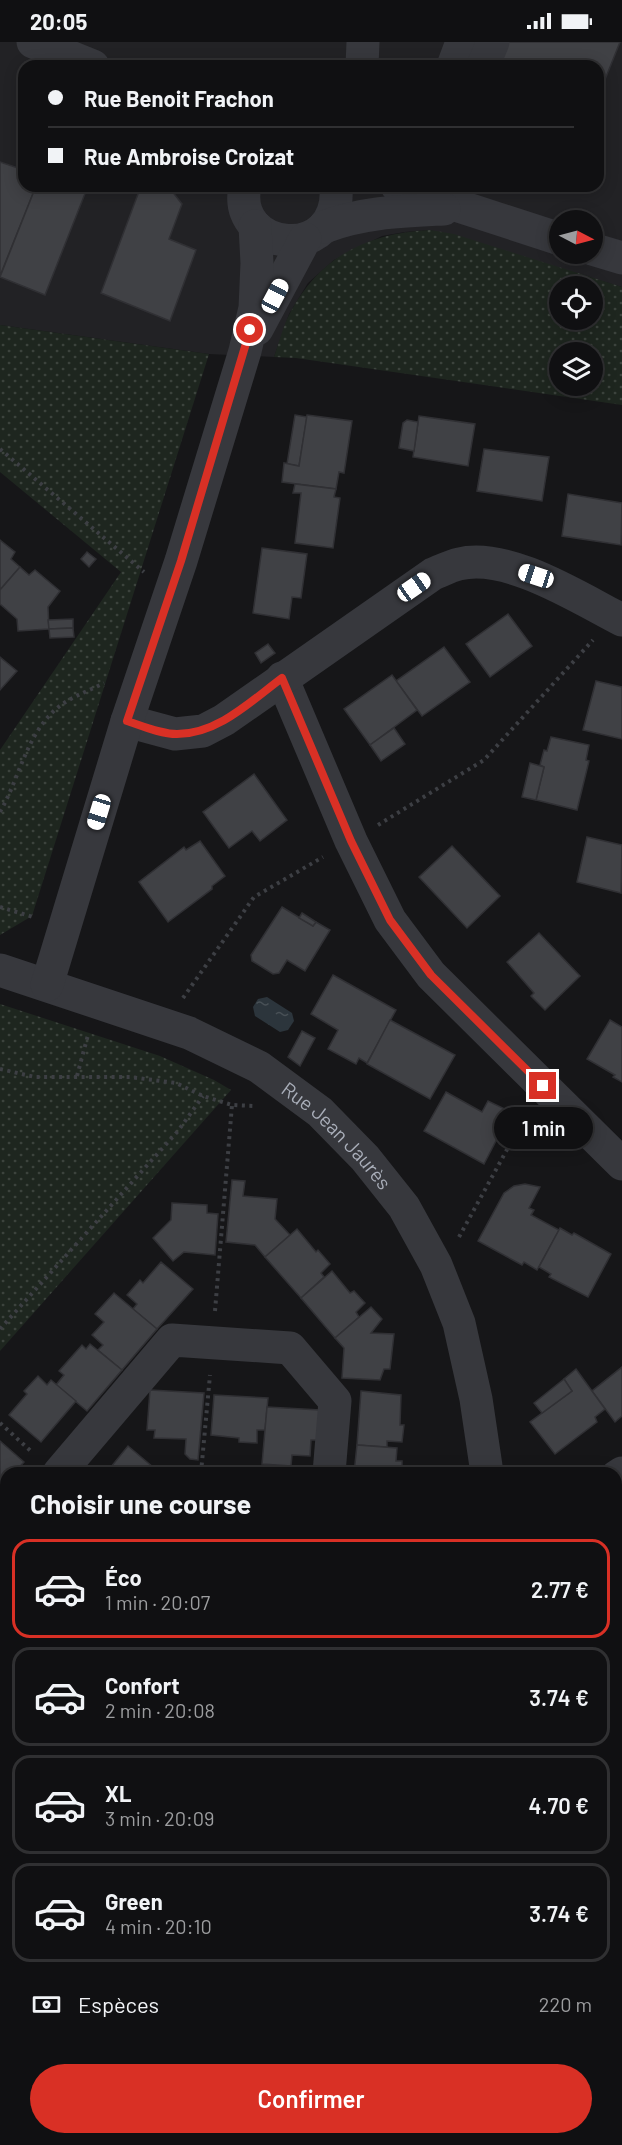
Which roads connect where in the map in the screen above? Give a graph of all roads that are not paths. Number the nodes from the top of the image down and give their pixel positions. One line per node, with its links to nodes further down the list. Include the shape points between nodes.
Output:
1 (33, 42): 5 (street)
2 (363, 42): 6 (street)
3 (462, 42): 7 (street)
4 (493, 42): 8 (street)
5 (78, 60)
6 (362, 60)
7 (455, 60)
8 (486, 60)
9 (242, 192): 13 (street, via 244,205)
10 (336, 192): 14 (street, via 333,214)
11 (430, 192): 12 (street)
12 (457, 197): 14 (street, via 347,218); 15 (street)
13 (255, 226): 14 (street, via 278,240 291,242); 18 (street, via 255,308)
14 (314, 233): 18 (street)
15 (549, 235)
16 (603, 252): 17 (street)
17 (622, 258)
18 (245, 351): 21 (street)
19 (621, 620): 20 (street, via 536,576 496,563 460,564 433,574)
20 (282, 678): 21 (street, via 203,731 175,734); 24 (street, via 351,841 390,920 431,975)
21 (127, 721): 23 (street)
22 (0, 970): 23 (street, Rue Jean Jaurès)
23 (47, 985): 27 (street, Rue Jean Jaurès, via 189,1034 259,1067 320,1112 365,1158 404,1207 436,1265 459,1323)
24 (622, 1164)
25 (49, 1466): 26 (street, via 172,1340 290,1348 336,1401)
26 (330, 1467)
27 (486, 1467)

